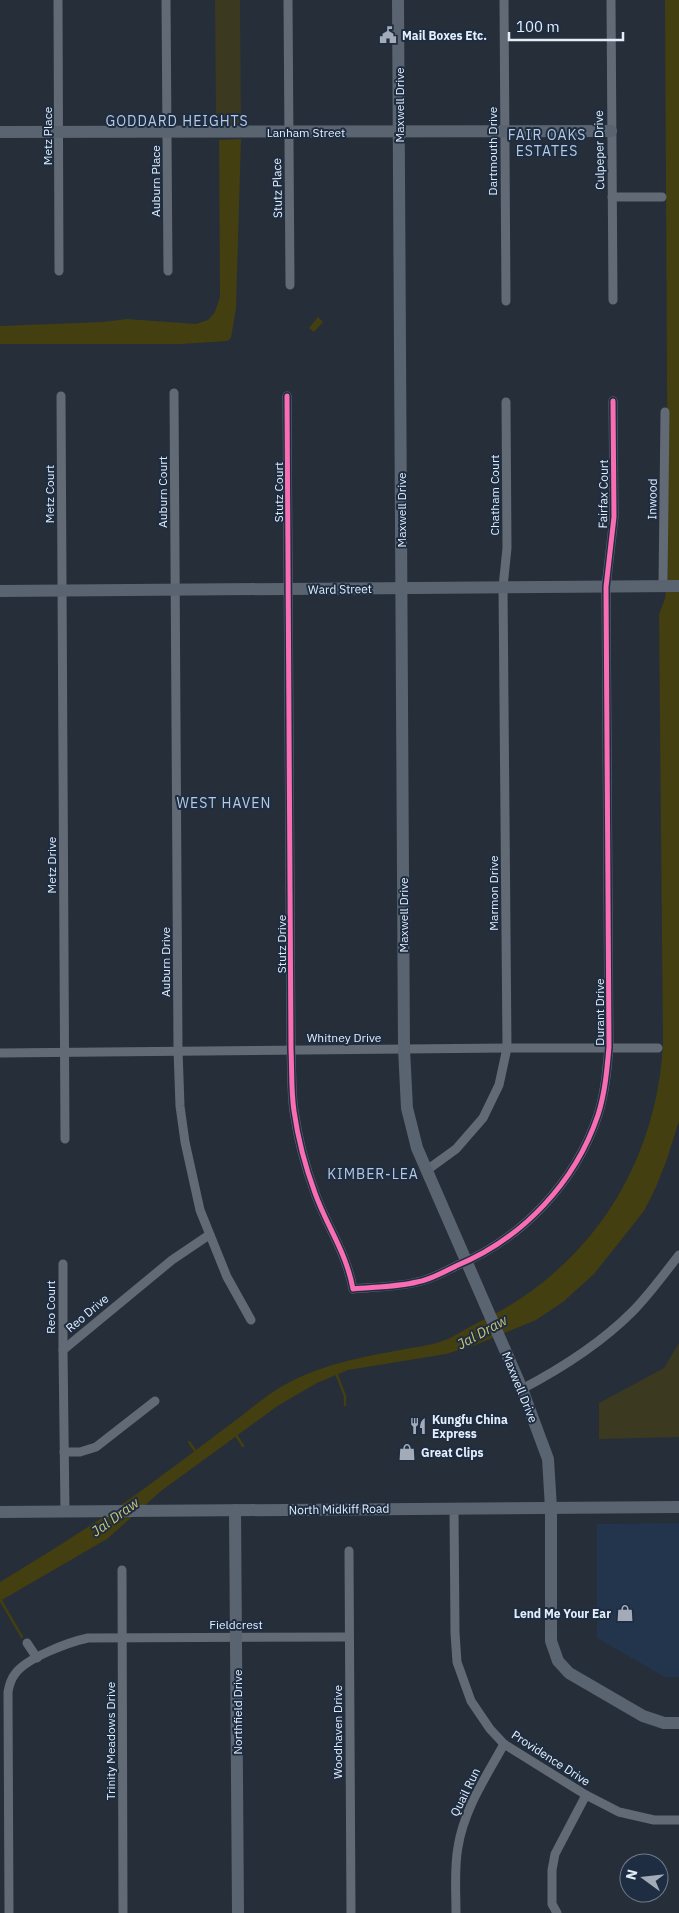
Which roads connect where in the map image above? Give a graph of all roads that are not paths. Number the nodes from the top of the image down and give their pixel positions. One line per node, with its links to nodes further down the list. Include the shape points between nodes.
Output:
1 (58, 0): 11 (street, Metz Place)
2 (166, 0): 12 (street, Auburn Place)
3 (288, 0): 13 (street, Stutz Place)
4 (398, 0): 8 (street, Maxwell Drive)
5 (504, 0): 7 (street, Dartmouth Drive)
6 (611, 0): 9 (street, Culpeper Drive)
7 (504, 130): 8 (street, Lanham Street); 9 (street, Lanham Street); 20 (street, Dartmouth Drive)
8 (399, 131): 13 (street, Lanham Street); 31 (street, Maxwell Drive)
9 (611, 131): 14 (street, Culpeper Drive)
10 (0, 132): 11 (street, Lanham Street)
11 (59, 132): 12 (street, Lanham Street); 16 (street, Metz Place)
12 (167, 132): 13 (street, Lanham Street); 17 (street, Auburn Place)
13 (288, 132): 18 (street, Stutz Place)
14 (612, 197): 15 (street); 19 (street, Culpeper Drive)
15 (662, 197)
16 (59, 271)
17 (168, 271)
18 (290, 285)
19 (613, 300)
20 (506, 301)
21 (174, 393): 33 (street, Auburn Court)
22 (61, 396): 35 (street, Metz Court)
23 (287, 396): 32 (street, Stutz Court)
24 (613, 401): 30 (street, Fairfax Court, via 614,517)
25 (506, 402): 29 (street, Chatham Court, via 507,548)
26 (665, 412): 27 (street, Inwood)
27 (663, 586): 28 (street, Ward Street); 30 (street, Ward Street)
28 (679, 586)
29 (503, 587): 30 (street, Ward Street); 31 (street, Ward Street); 37 (street, Marmon Drive)
30 (606, 587): 36 (street, Durant Drive)
31 (402, 588): 32 (street, Ward Street); 40 (street, Maxwell Drive)
32 (289, 589): 33 (street, Ward Street); 39 (street, Stutz Drive)
33 (175, 590): 35 (street, Ward Street); 41 (street, Auburn Drive)
34 (0, 591): 35 (street, Ward Street)
35 (62, 591): 42 (street, Metz Drive)
36 (609, 1047): 37 (street, Whitney Drive); 38 (street, Whitney Drive); 48 (street, Durant Drive, via 598,1115 585,1147 567,1177 530,1220 496,1246)
37 (506, 1048): 40 (street, Whitney Drive); 45 (street, Marmon Drive, via 499,1085 483,1118 456,1149)
38 (658, 1048)
39 (291, 1049): 40 (street, Whitney Drive); 41 (street, Whitney Drive); 50 (street, Stutz Drive, via 294,1110 304,1161 315,1195 344,1254)
40 (404, 1049): 45 (street, Maxwell Drive, via 407,1108 417,1148)
41 (178, 1050): 42 (street, Whitney Drive); 46 (street, Auburn Drive, via 185,1142 200,1210)
42 (64, 1052): 43 (street, Whitney Drive); 44 (street, Metz Drive)
43 (0, 1053)
44 (65, 1139)
45 (427, 1170): 48 (street, Maxwell Drive)
46 (210, 1235): 51 (street, Auburn Drive, via 227,1277); 52 (street, Reo Drive, via 172,1260)
47 (679, 1256): 53 (street, via 632,1312 591,1348)
48 (467, 1262): 50 (street, Durant Drive, via 418,1282); 53 (street, Maxwell Drive)
49 (63, 1264): 52 (street, Reo Court)
50 (353, 1288)
51 (251, 1320)
52 (63, 1350): 55 (street, Reo Drive)
53 (522, 1389): 58 (street, Maxwell Drive, via 548,1459)
54 (155, 1401): 55 (street, via 96,1447)
55 (64, 1452): 61 (street, Reo Drive)
56 (679, 1507): 58 (street, North Midkiff Road)
57 (454, 1508): 58 (street, North Midkiff Road); 59 (street, North Midkiff Road); 70 (street, Providence Drive, via 457,1662 471,1701)
58 (551, 1508): 69 (street, Maxwell Drive, via 551,1642 558,1661 569,1673 643,1716 664,1723)
59 (235, 1510): 61 (street, North Midkiff Road); 66 (street, Northfield Drive)
60 (0, 1512): 61 (street, North Midkiff Road)
61 (65, 1512)
62 (349, 1551): 64 (street, Woodhaven Drive)
63 (122, 1570): 65 (street, Trinity Meadows Drive)
64 (349, 1636): 66 (street, Fieldcrest); 77 (street, Woodhaven Drive)
65 (122, 1637): 66 (street, Fieldcrest); 68 (street, Fieldcrest, via 72,1641); 75 (street, Trinity Meadows Drive)
66 (236, 1637): 76 (street, Northfield Drive)
67 (27, 1643): 68 (street)
68 (36, 1658): 74 (street, Fieldcrest, via 21,1667 9,1685)
69 (679, 1723)
70 (504, 1744): 71 (street, Providence Drive); 78 (street, Quail Run, via 465,1817 458,1848)
71 (586, 1795): 72 (street, Providence Drive, via 618,1812 654,1820); 73 (street, via 555,1854 552,1904)
72 (679, 1820)
73 (556, 1912)
74 (9, 1913)
75 (122, 1913)
76 (238, 1913)
77 (351, 1913)
78 (456, 1913)

